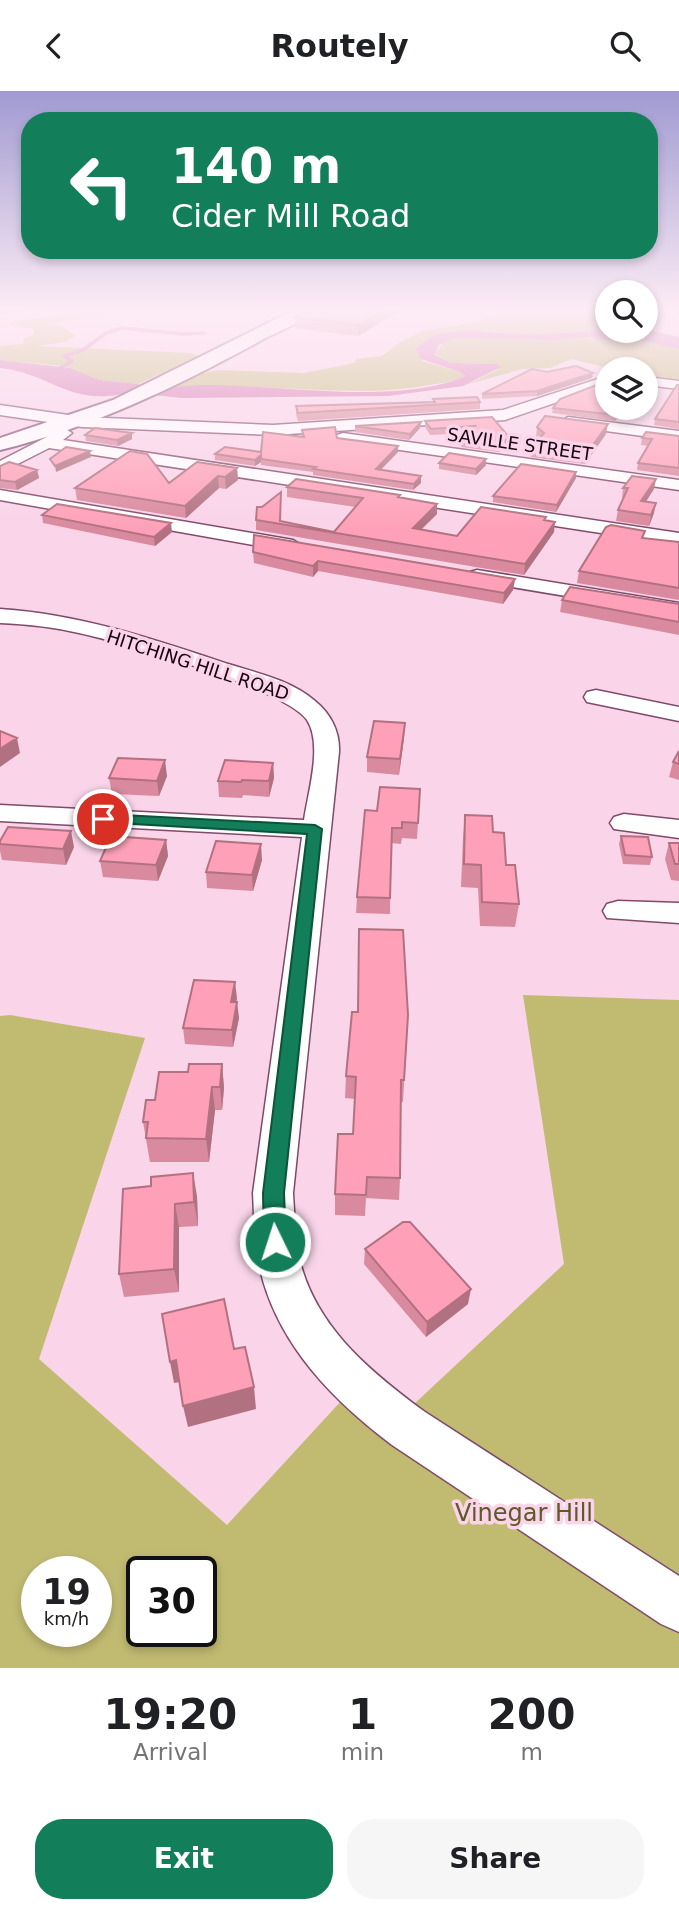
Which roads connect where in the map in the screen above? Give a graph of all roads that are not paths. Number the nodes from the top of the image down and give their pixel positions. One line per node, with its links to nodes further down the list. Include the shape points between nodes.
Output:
1 (167, 383): 7 (main road)
2 (659, 383): 4 (street)
3 (595, 384): 6 (street)
4 (679, 385)
5 (0, 410): 7 (street)
6 (505, 415): 8 (street); 9 (street)
7 (82, 422): 8 (street); 10 (street); 11 (main road)
8 (273, 430): 13 (street, SAVILLE STREET)
9 (679, 436)
10 (48, 443): 12 (street); 15 (street)
11 (0, 444)
12 (0, 468)
13 (679, 485)
14 (0, 495): 16 (street)
15 (679, 539)
16 (308, 548)
17 (455, 572): 18 (street)
18 (679, 609)
19 (0, 616): 24 (street, HITCHING HILL ROAD, via 69,624 237,674 299,699 317,717 326,737)
20 (596, 697): 21 (street)
21 (679, 714)
22 (0, 813): 24 (street)
23 (624, 823): 25 (street)
24 (315, 829): 28 (street, HITCHING HILL ROAD, via 273,1193 275,1242 297,1309 333,1366 379,1409)
25 (679, 829)
26 (618, 911): 27 (street)
27 (679, 913)
28 (679, 1606)

